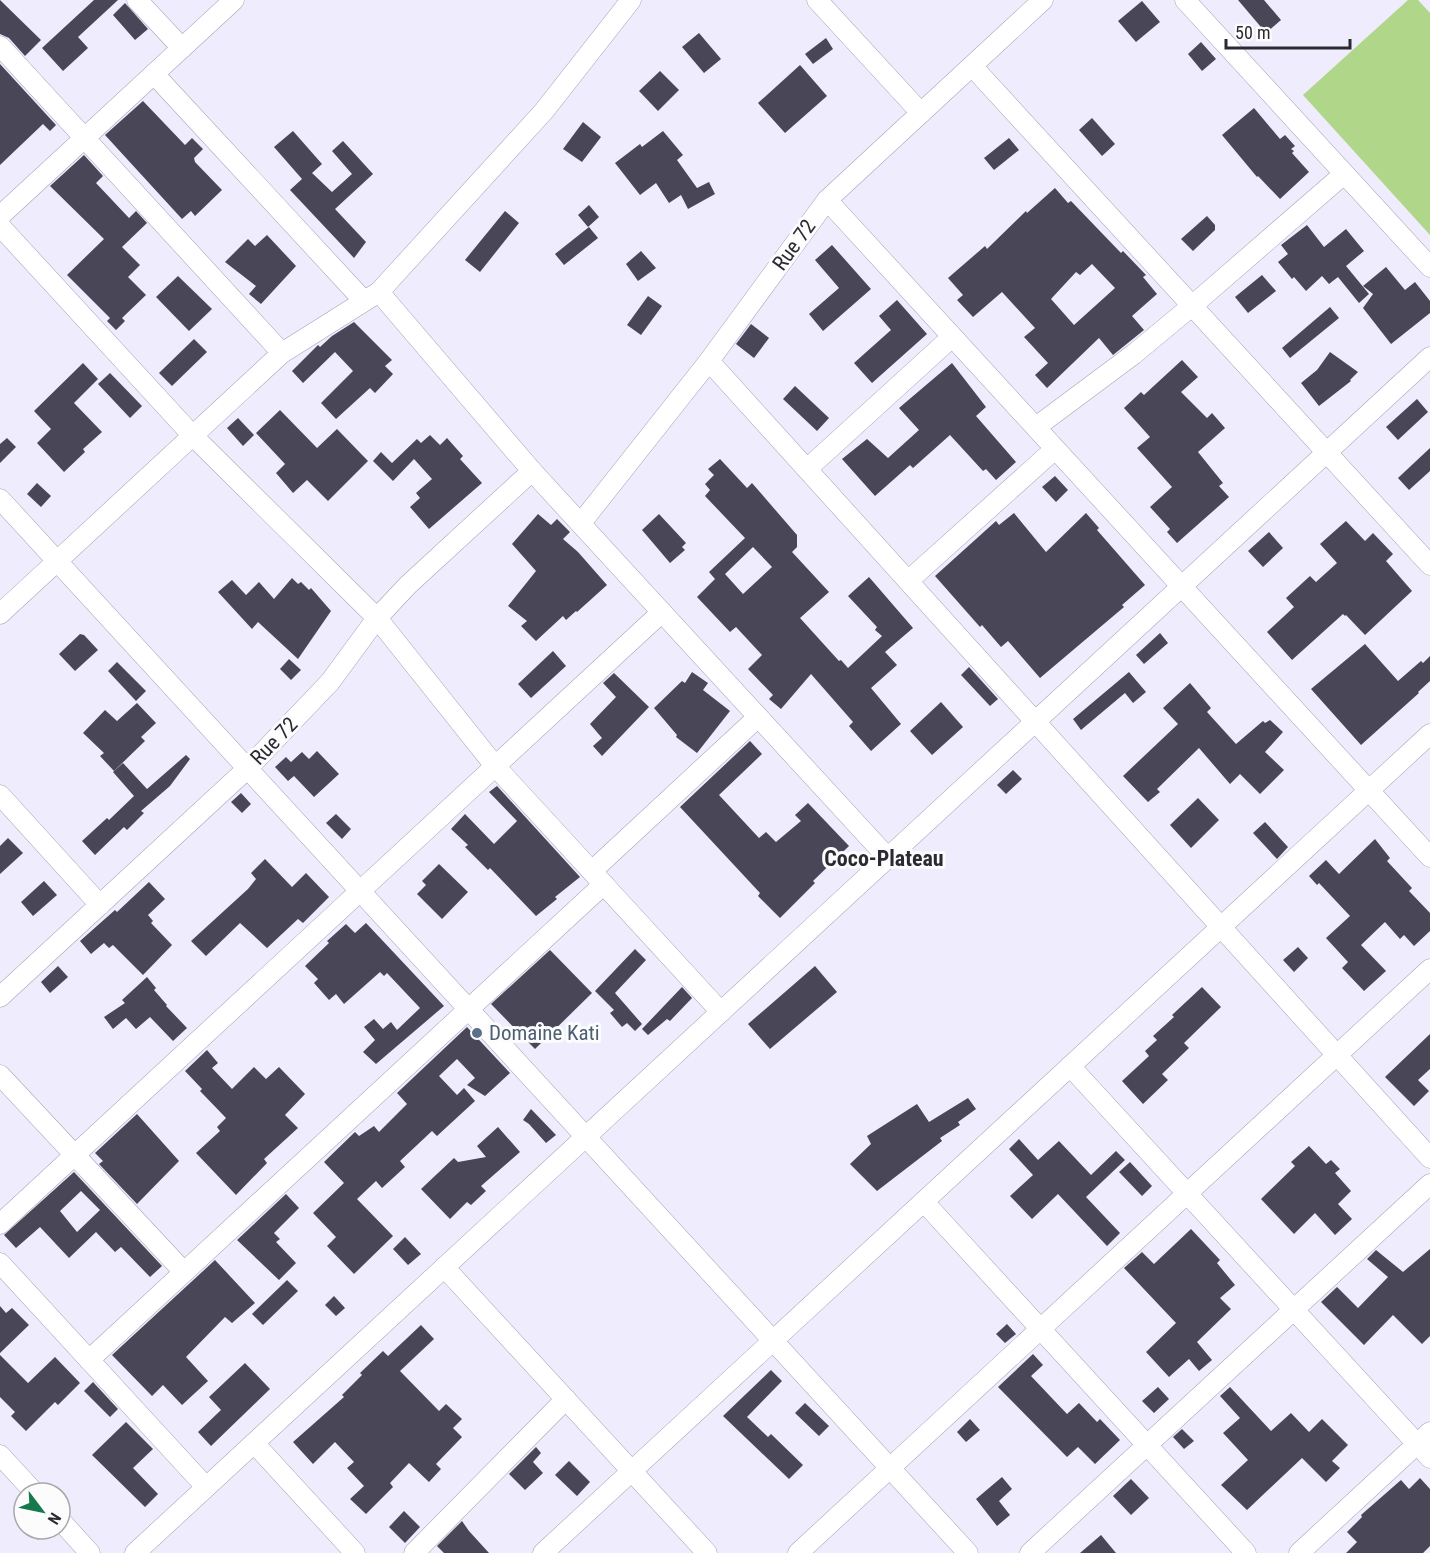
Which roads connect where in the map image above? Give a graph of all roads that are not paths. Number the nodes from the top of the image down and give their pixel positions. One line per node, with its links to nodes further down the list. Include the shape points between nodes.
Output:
1 (137, 0): 8 (street)
2 (234, 0): 8 (street)
3 (631, 0): 18 (street, via 544,111)
4 (817, 0): 11 (street)
5 (1043, 0): 9 (street, Rue 72)
6 (1185, 0): 13 (street)
7 (0, 46): 12 (street)
8 (182, 48): 10 (street)
9 (972, 66): 11 (street, Rue 72); 19 (street)
10 (154, 74): 12 (street); 18 (street)
11 (921, 113): 14 (street, Rue 72)
12 (85, 138): 15 (street); 21 (street)
13 (1344, 174): 17 (street); 19 (street)
14 (827, 200): 20 (street); 23 (street, Rue 72)
15 (0, 216)
16 (0, 226): 25 (street)
17 (1430, 267)
18 (372, 297): 21 (street); 29 (street)
19 (1193, 305): 24 (street); 27 (street)
20 (952, 337): 24 (street); 28 (street)
21 (282, 353): 25 (street)
22 (1430, 357): 27 (street)
23 (709, 361): 28 (street); 31 (street, Rue 72)
24 (1036, 428): 26 (street)
25 (193, 436): 32 (street); 38 (street)
26 (1055, 449): 34 (street); 35 (street)
27 (1326, 452): 33 (street); 35 (street)
28 (807, 469): 34 (street)
29 (532, 471): 31 (street); 38 (street, Rue 72)
30 (0, 499): 32 (street)
31 (581, 523): 36 (street)
32 (57, 561): 37 (street); 43 (street)
33 (1430, 565)
34 (908, 581): 40 (street)
35 (1181, 586): 40 (street); 44 (street)
36 (662, 612): 39 (street); 42 (street)
37 (0, 614)
38 (377, 618): 42 (street); 43 (street, Rue 72, via 330,682)
39 (758, 717): 47 (street); 48 (street)
40 (1035, 722): 47 (street); 51 (street)
41 (1430, 734): 44 (street)
42 (495, 766): 48 (street); 49 (street)
43 (248, 768): 49 (street); 50 (street, Rue 72)
44 (1369, 790): 46 (street); 51 (street)
45 (0, 795): 50 (street)
46 (1430, 857)
47 (888, 858): 55 (street)
48 (598, 878): 54 (street); 55 (street)
49 (360, 891): 54 (street); 60 (street)
50 (100, 904): 53 (street, Rue 72)
51 (1221, 927): 56 (street); 57 (street)
52 (1430, 969): 56 (street)
53 (0, 997)
54 (469, 1009): 59 (street); 68 (street)
55 (721, 1012): 59 (street)
56 (1337, 1055): 61 (street); 63 (street)
57 (1070, 1066): 63 (street); 64 (street)
58 (0, 1075): 60 (street)
59 (586, 1137): 67 (street); 71 (street)
60 (75, 1155): 65 (street); 68 (street)
61 (1430, 1158)
62 (1430, 1184): 69 (street)
63 (1187, 1193): 69 (street); 70 (street)
64 (924, 1202): 70 (street); 71 (street)
65 (0, 1224)
66 (0, 1263): 72 (street)
67 (444, 1267): 73 (street); 74 (street)
68 (184, 1272): 72 (street)
69 (1294, 1310): 75 (street); 76 (street)
70 (1040, 1329): 75 (street); 78 (street)
71 (773, 1341): 78 (street); 79 (street)
72 (89, 1360): 81 (street)
73 (566, 1400): 79 (street); 86 (street)
74 (254, 1443): 81 (street); 85 (street)
75 (1147, 1445): 91 (street); 92 (street)
76 (1426, 1445): 93 (street)
77 (0, 1455): 80 (street)
78 (890, 1468): 89 (street); 90 (street)
79 (632, 1471): 87 (street); 88 (street)
80 (24, 1481)
81 (206, 1487): 84 (street)
82 (72, 1533): 83 (street)
83 (90, 1553)
84 (135, 1553)
85 (355, 1553)
86 (414, 1553)
87 (543, 1553)
88 (707, 1553)
89 (798, 1553)
90 (968, 1553)
91 (1030, 1553)
92 (1246, 1553)
93 (1299, 1553)

